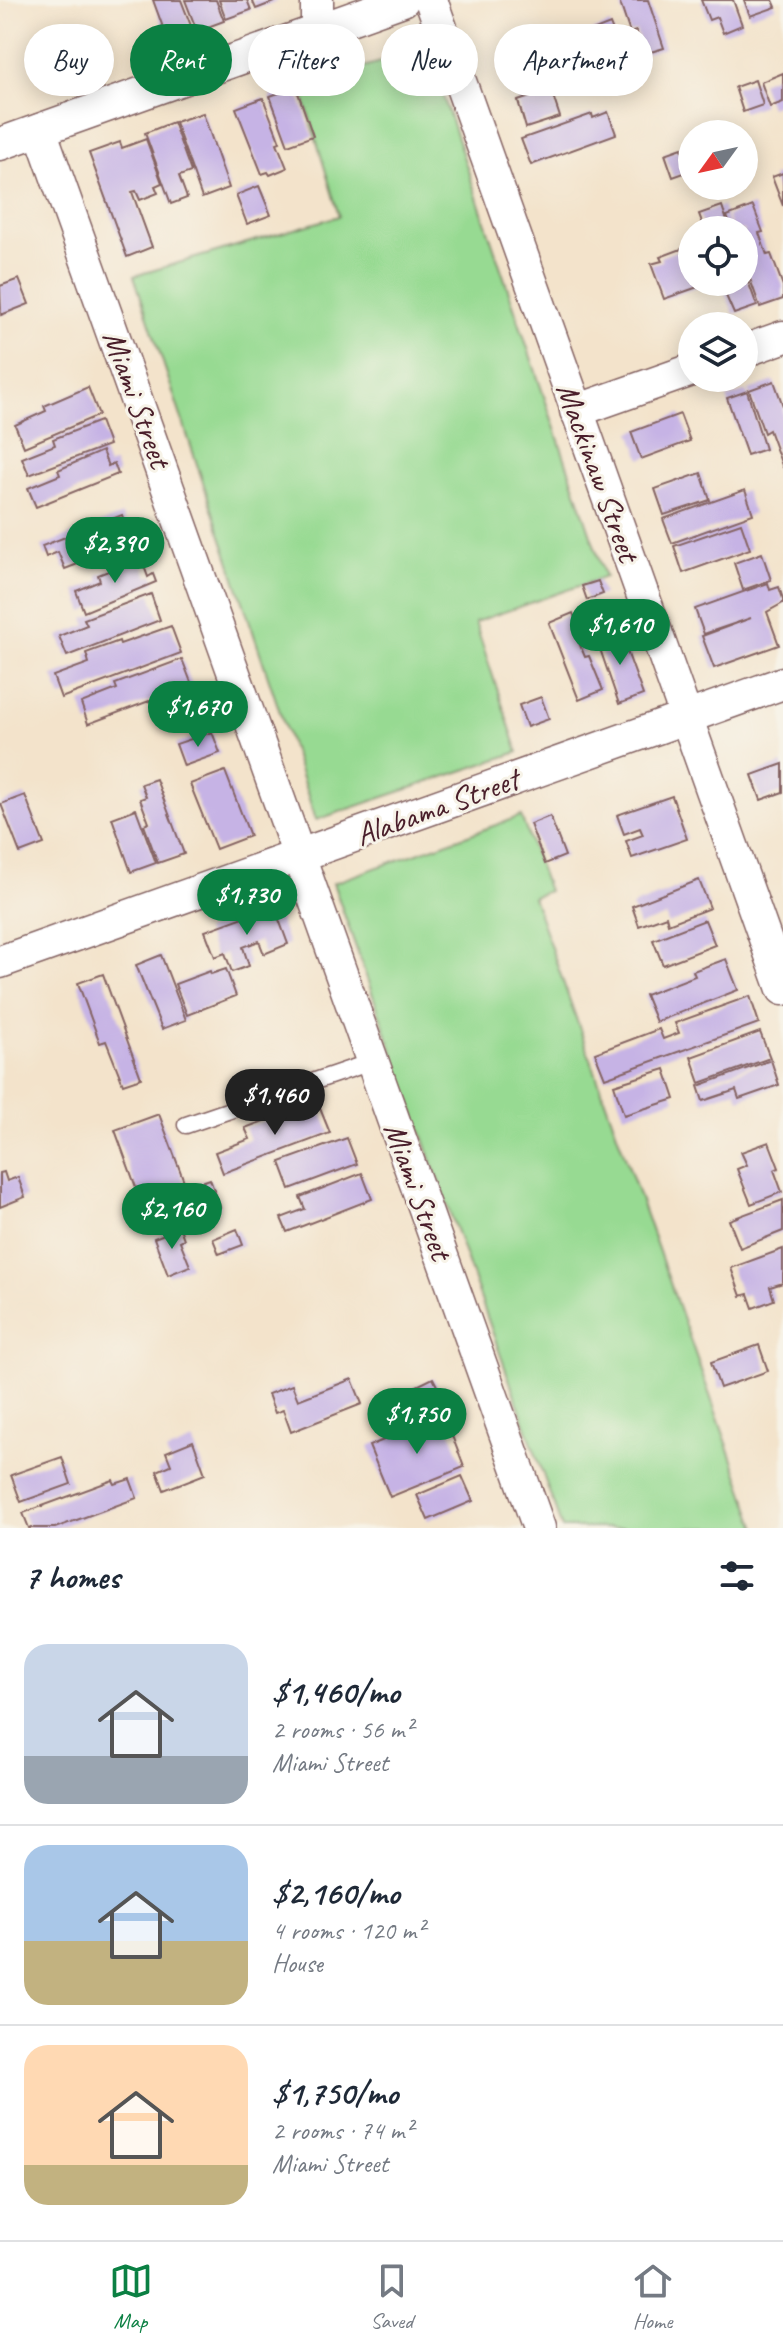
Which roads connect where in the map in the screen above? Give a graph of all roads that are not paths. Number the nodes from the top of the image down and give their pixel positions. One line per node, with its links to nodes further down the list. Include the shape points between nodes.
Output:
1 (403, 0): 3 (street)
2 (431, 0): 9 (street, Mackinaw Street)
3 (317, 15): 4 (street)
4 (40, 130): 5 (street); 12 (street, Miami Street)
5 (0, 144)
6 (783, 337): 7 (street)
7 (758, 346)
8 (678, 375): 9 (street)
9 (576, 411): 11 (street, Mackinaw Street)
10 (783, 683): 11 (street, Alabama Street)
11 (686, 718): 12 (street, Alabama Street); 14 (street, Mackinaw Street)
12 (298, 857): 13 (street, Alabama Street); 15 (street, Miami Street)
13 (0, 962)
14 (783, 989)
15 (371, 1062): 16 (lane); 17 (street, Miami Street)
16 (186, 1125)
17 (539, 1528)

